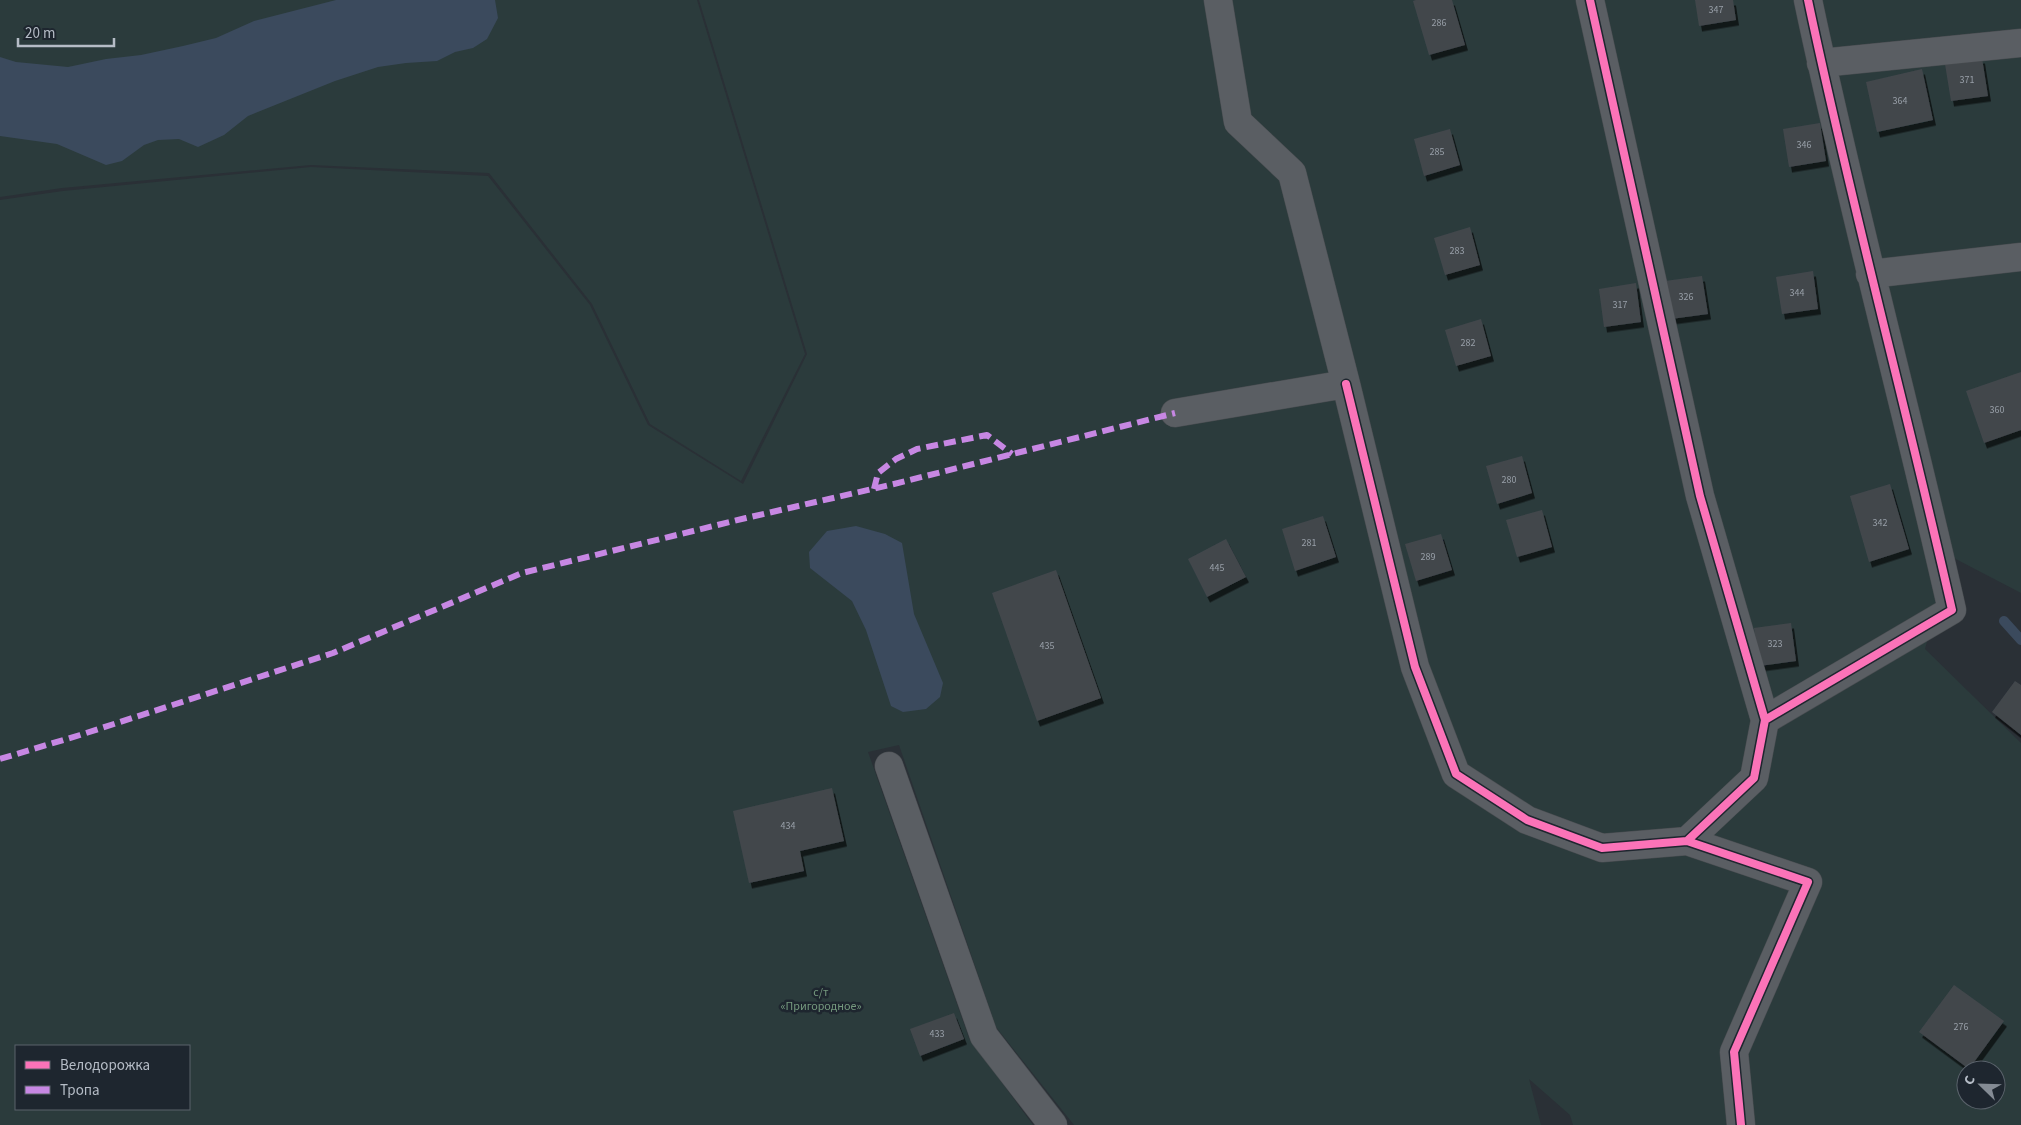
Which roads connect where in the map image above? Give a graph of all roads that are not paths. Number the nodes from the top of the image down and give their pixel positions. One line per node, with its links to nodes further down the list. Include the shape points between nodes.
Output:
1 (1218, 0): 8 (street, via 1238,122 1292,173)
2 (1590, 0): 10 (street, via 1700,496)
3 (1808, 0): 5 (street)
4 (2021, 43): 5 (street)
5 (1822, 63): 7 (street)
6 (2021, 257): 7 (street)
7 (1870, 274): 10 (street, via 1952,610)
8 (1346, 384): 9 (street); 12 (street, via 1415,668 1456,774 1527,820 1602,848)
9 (1175, 413)
10 (1765, 720): 12 (street, via 1754,778)
11 (889, 766): 13 (street, via 984,1036)
12 (1687, 841): 14 (street, via 1808,882 1734,1052)
13 (1053, 1125)
14 (1741, 1125)

